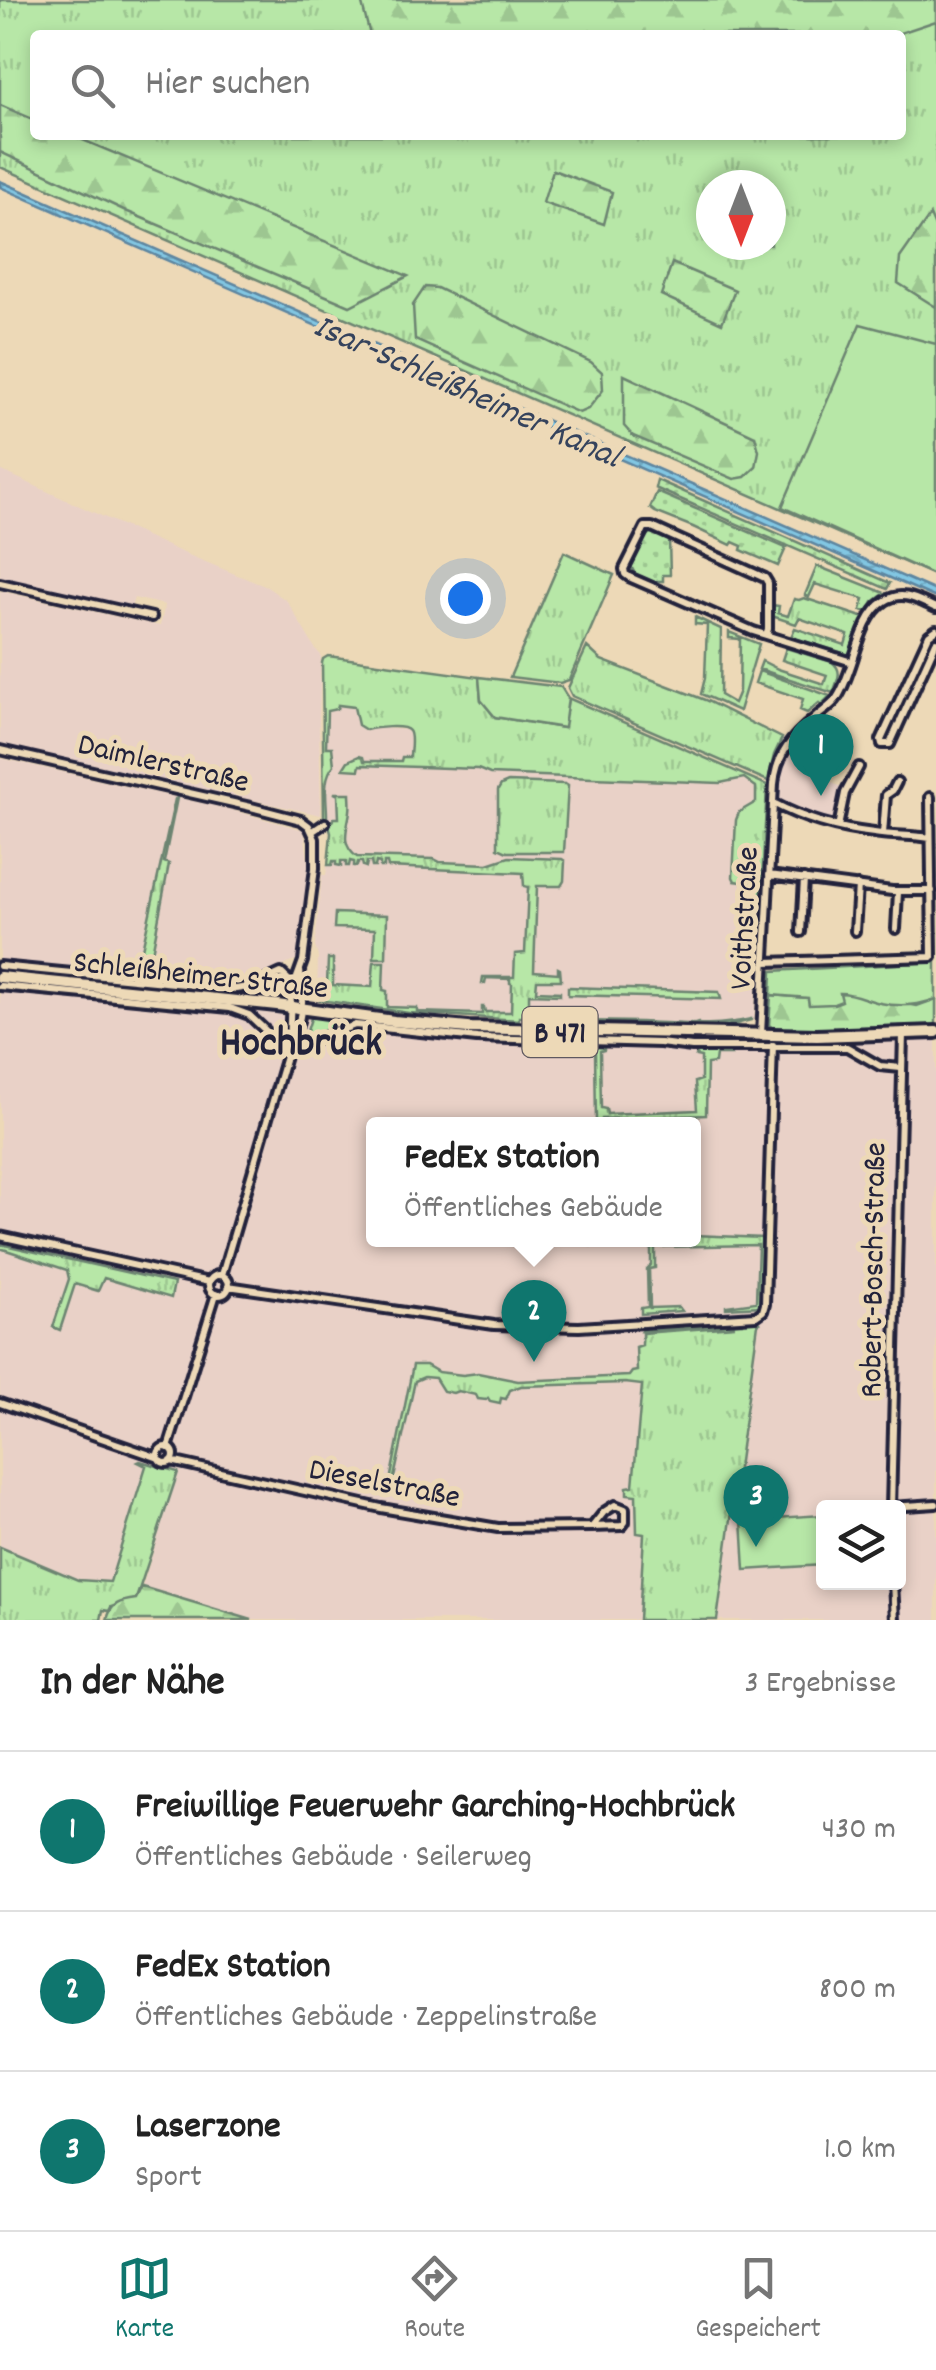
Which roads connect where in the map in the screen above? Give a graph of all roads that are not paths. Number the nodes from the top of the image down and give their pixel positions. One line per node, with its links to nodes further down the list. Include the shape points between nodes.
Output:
1 (0, 583): 3 (street)
2 (936, 608): 7 (street, Voithstraße, via 904,595 881,603)
3 (152, 617)
4 (936, 630): 6 (street, via 882,744 890,744)
5 (766, 635): 5 (street, via 625,574 645,527 765,578); 7 (street)
6 (936, 642)
7 (852, 662): 12 (street, Voithstraße, via 838,696 784,750)
8 (0, 750): 15 (street, Daimlerstraße, via 301,820)
9 (859, 767): 14 (street)
10 (896, 782): 16 (street, via 886,796)
11 (930, 798): 17 (street)
12 (774, 804): 14 (street); 18 (street, Voithstraße)
13 (324, 824): 15 (street)
14 (838, 828): 16 (street)
15 (313, 831): 30 (street, via 315,868)
16 (883, 834): 17 (street)
17 (930, 838): 19 (street)
18 (770, 876): 20 (street); 28 (street, Voithstraße)
19 (934, 878): 22 (street)
20 (804, 879): 21 (street); 26 (street)
21 (858, 886): 23 (street); 25 (street)
22 (932, 891): 23 (street); 27 (street)
23 (898, 892): 24 (street)
24 (896, 930)
25 (855, 931)
26 (801, 932)
27 (934, 937): 28 (street, via 932,957)
28 (766, 962): 38 (street, Voithstraße)
29 (0, 966): 31 (street, Schleißheimer Straße, via 236,989)
30 (300, 970): 31 (street, Schleißheimer Straße); 33 (street); 35 (street)
31 (280, 973): 33 (street, Schleißheimer Straße)
32 (0, 977): 35 (main road, Schleißheimer Straße / B 471)
33 (293, 984): 35 (street)
34 (0, 986): 39 (street, Schleißheimer Straße, via 230,1008)
35 (296, 1007): 38 (main road, Schleißheimer Straße / B 471, via 468,1028); 39 (street)
36 (936, 1032): 37 (main road, Schleißheimer Straße / B 471)
37 (903, 1034): 38 (main road, Schleißheimer Straße / B 471); 41 (street, Robert-Bosch-Straße)
38 (761, 1035)
39 (289, 1046): 40 (street, Schleißheimer Straße, via 356,1025 456,1037); 43 (street)
40 (773, 1046): 41 (street, Schleißheimer Straße, via 847,1046 880,1066); 45 (street, via 763,1311 756,1316 494,1325)
41 (901, 1068): 51 (street, Robert-Bosch-Straße)
42 (0, 1236): 44 (street)
43 (222, 1275): 44 (street); 45 (street)
44 (209, 1282): 46 (street)
45 (228, 1286): 46 (street)
46 (216, 1294): 48 (street)
47 (0, 1402): 49 (street)
48 (168, 1448): 49 (street); 50 (street)
49 (159, 1458): 50 (street)
50 (171, 1462): 54 (street, Dieselstraße, via 475,1525)
51 (891, 1500)
52 (936, 1504): 53 (street, Robert-Bosch-Straße)
53 (906, 1506)
54 (592, 1527): 54 (street, Dieselstraße, via 610,1507 625,1509 622,1526)
55 (893, 1590): 56 (street)
56 (894, 1620)

